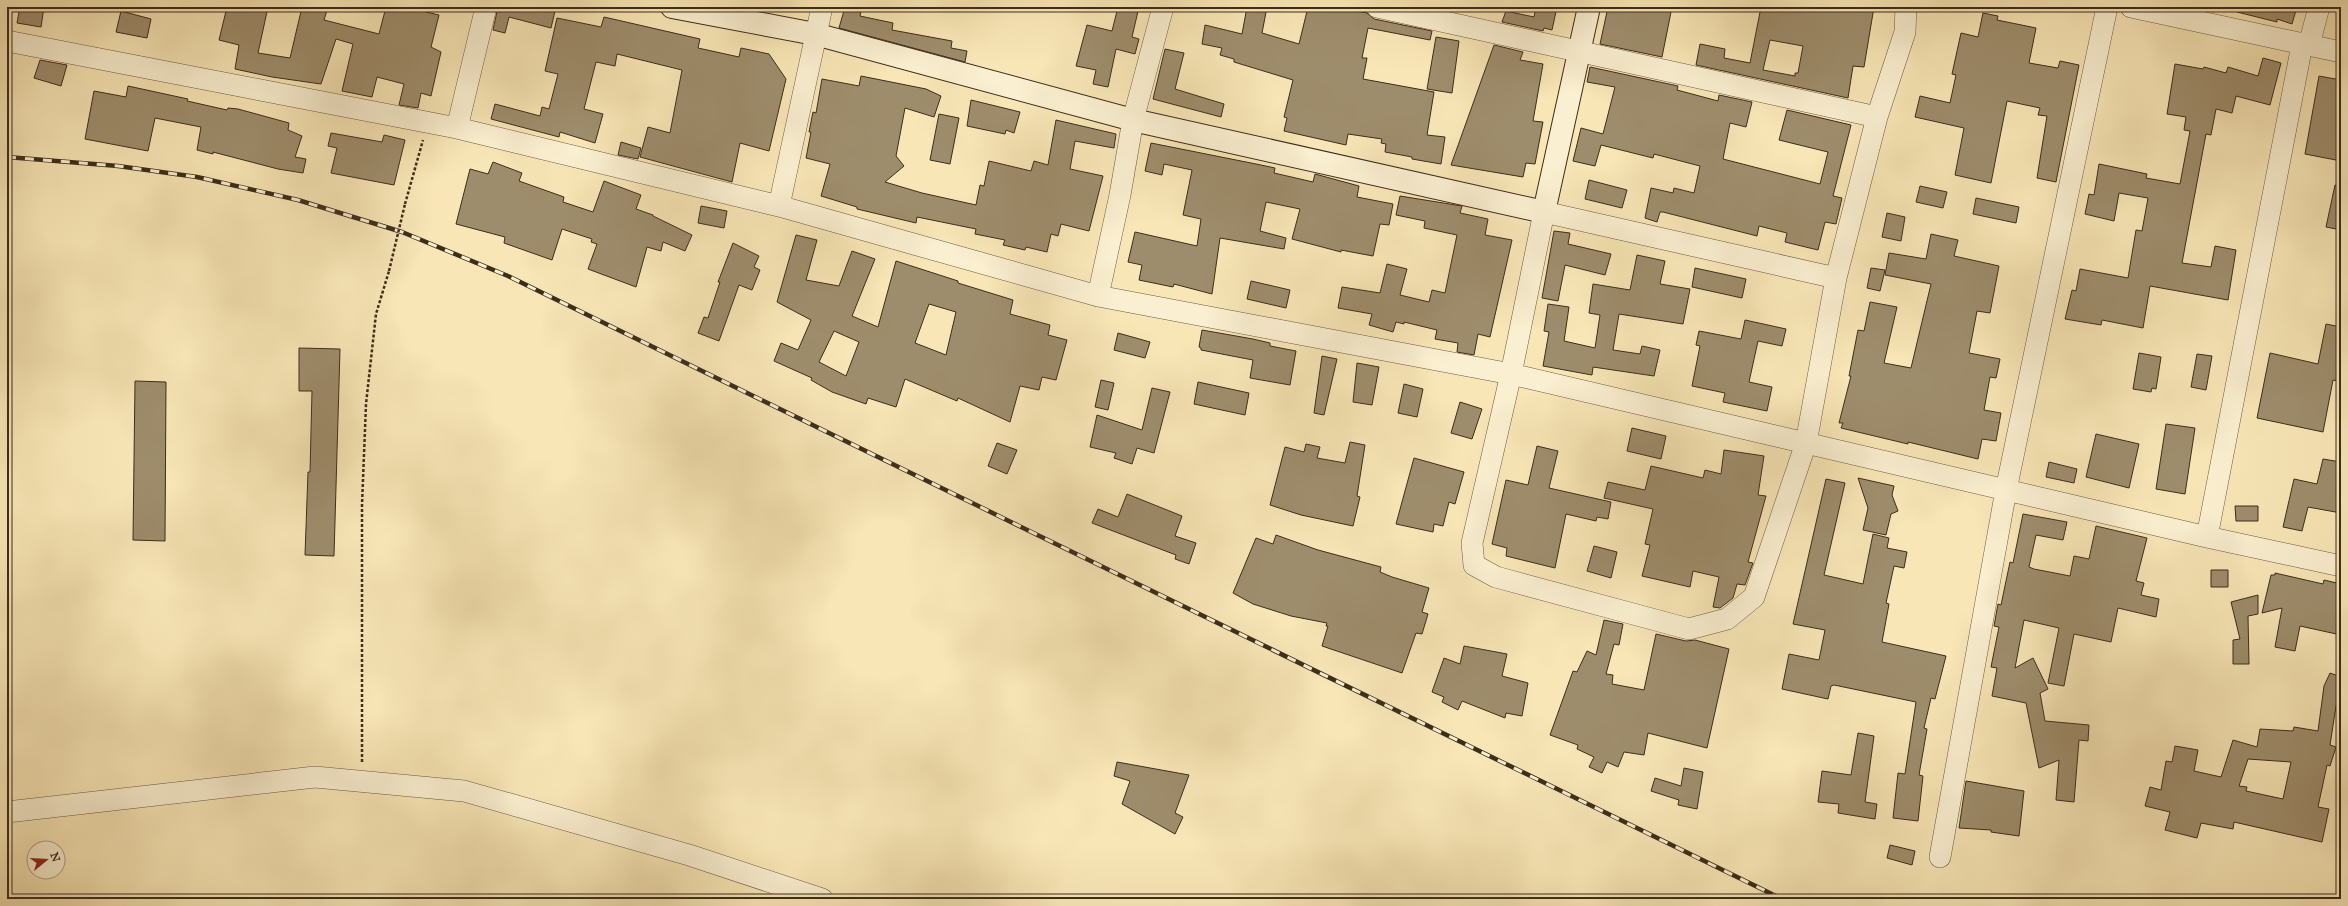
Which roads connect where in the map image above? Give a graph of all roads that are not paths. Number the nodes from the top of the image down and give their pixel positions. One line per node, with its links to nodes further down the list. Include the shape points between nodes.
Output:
1 (486, 7): 18 (street)
2 (672, 7): 11 (street)
3 (822, 7): 11 (street)
4 (1163, 7): 17 (street)
5 (1377, 7): 14 (street)
6 (1589, 7): 14 (street)
7 (1906, 7): 16 (street, via 1905,32)
8 (2107, 7): 25 (street)
9 (2130, 7): 13 (street)
10 (2319, 7): 13 (street)
11 (815, 34): 17 (street); 19 (street)
12 (7, 41): 18 (street)
13 (2305, 45): 15 (street); 26 (street)
14 (1579, 52): 16 (street); 20 (street)
15 (2341, 52)
16 (1877, 117): 21 (street)
17 (1133, 120): 20 (street); 22 (street)
18 (457, 128): 19 (street)
19 (779, 206): 22 (street)
20 (1544, 212): 21 (street); 23 (street)
21 (1836, 278): 24 (street)
22 (1098, 296): 23 (street)
23 (1511, 374): 24 (street); 24 (street, via 1472,543 1474,565 1496,577 1689,628 1727,619 1754,597)
24 (1806, 443): 25 (street)
25 (2006, 490): 26 (street); 29 (street)
26 (2207, 537): 27 (street)
27 (2341, 566)
28 (7, 812): 30 (street, via 315,777 464,791 689,855)
29 (1940, 857)
30 (822, 899)

